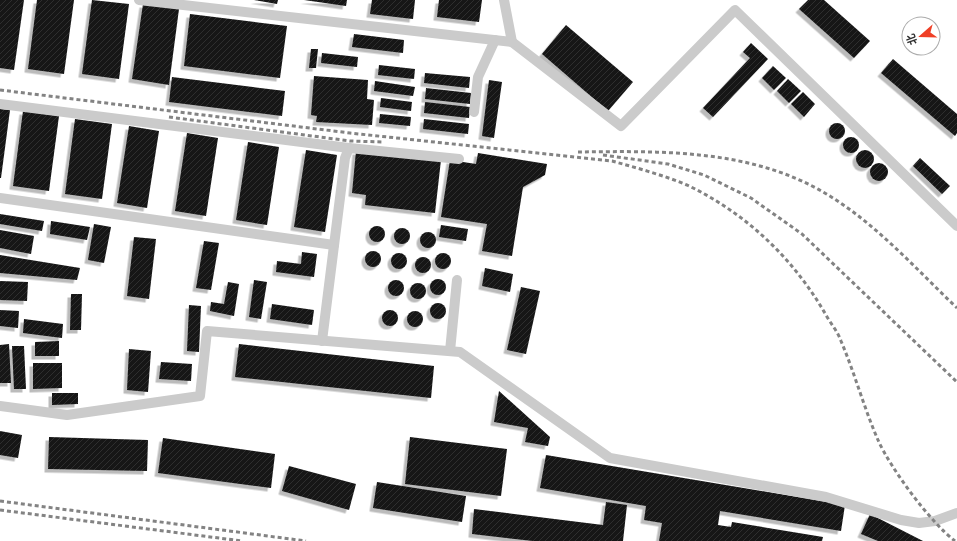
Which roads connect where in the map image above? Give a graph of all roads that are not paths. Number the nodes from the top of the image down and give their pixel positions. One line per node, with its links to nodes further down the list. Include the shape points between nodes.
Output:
1 (139, 0): 3 (street)
2 (504, 0): 4 (street)
3 (495, 40): 4 (street); 6 (street, via 478,77)
4 (512, 42): 10 (street, via 621,126 734,10)
5 (0, 104): 7 (street)
6 (474, 112)
7 (349, 148): 8 (street); 11 (street, via 345,158)
8 (459, 158)
9 (0, 198): 11 (street)
10 (957, 226)
11 (334, 245): 13 (street)
12 (457, 280): 14 (street)
13 (322, 341): 14 (street); 15 (street, via 207,331 200,396 67,415)
14 (450, 351): 16 (street, via 460,352 610,458 826,497 919,523 935,521)
15 (0, 406)
16 (957, 513)

